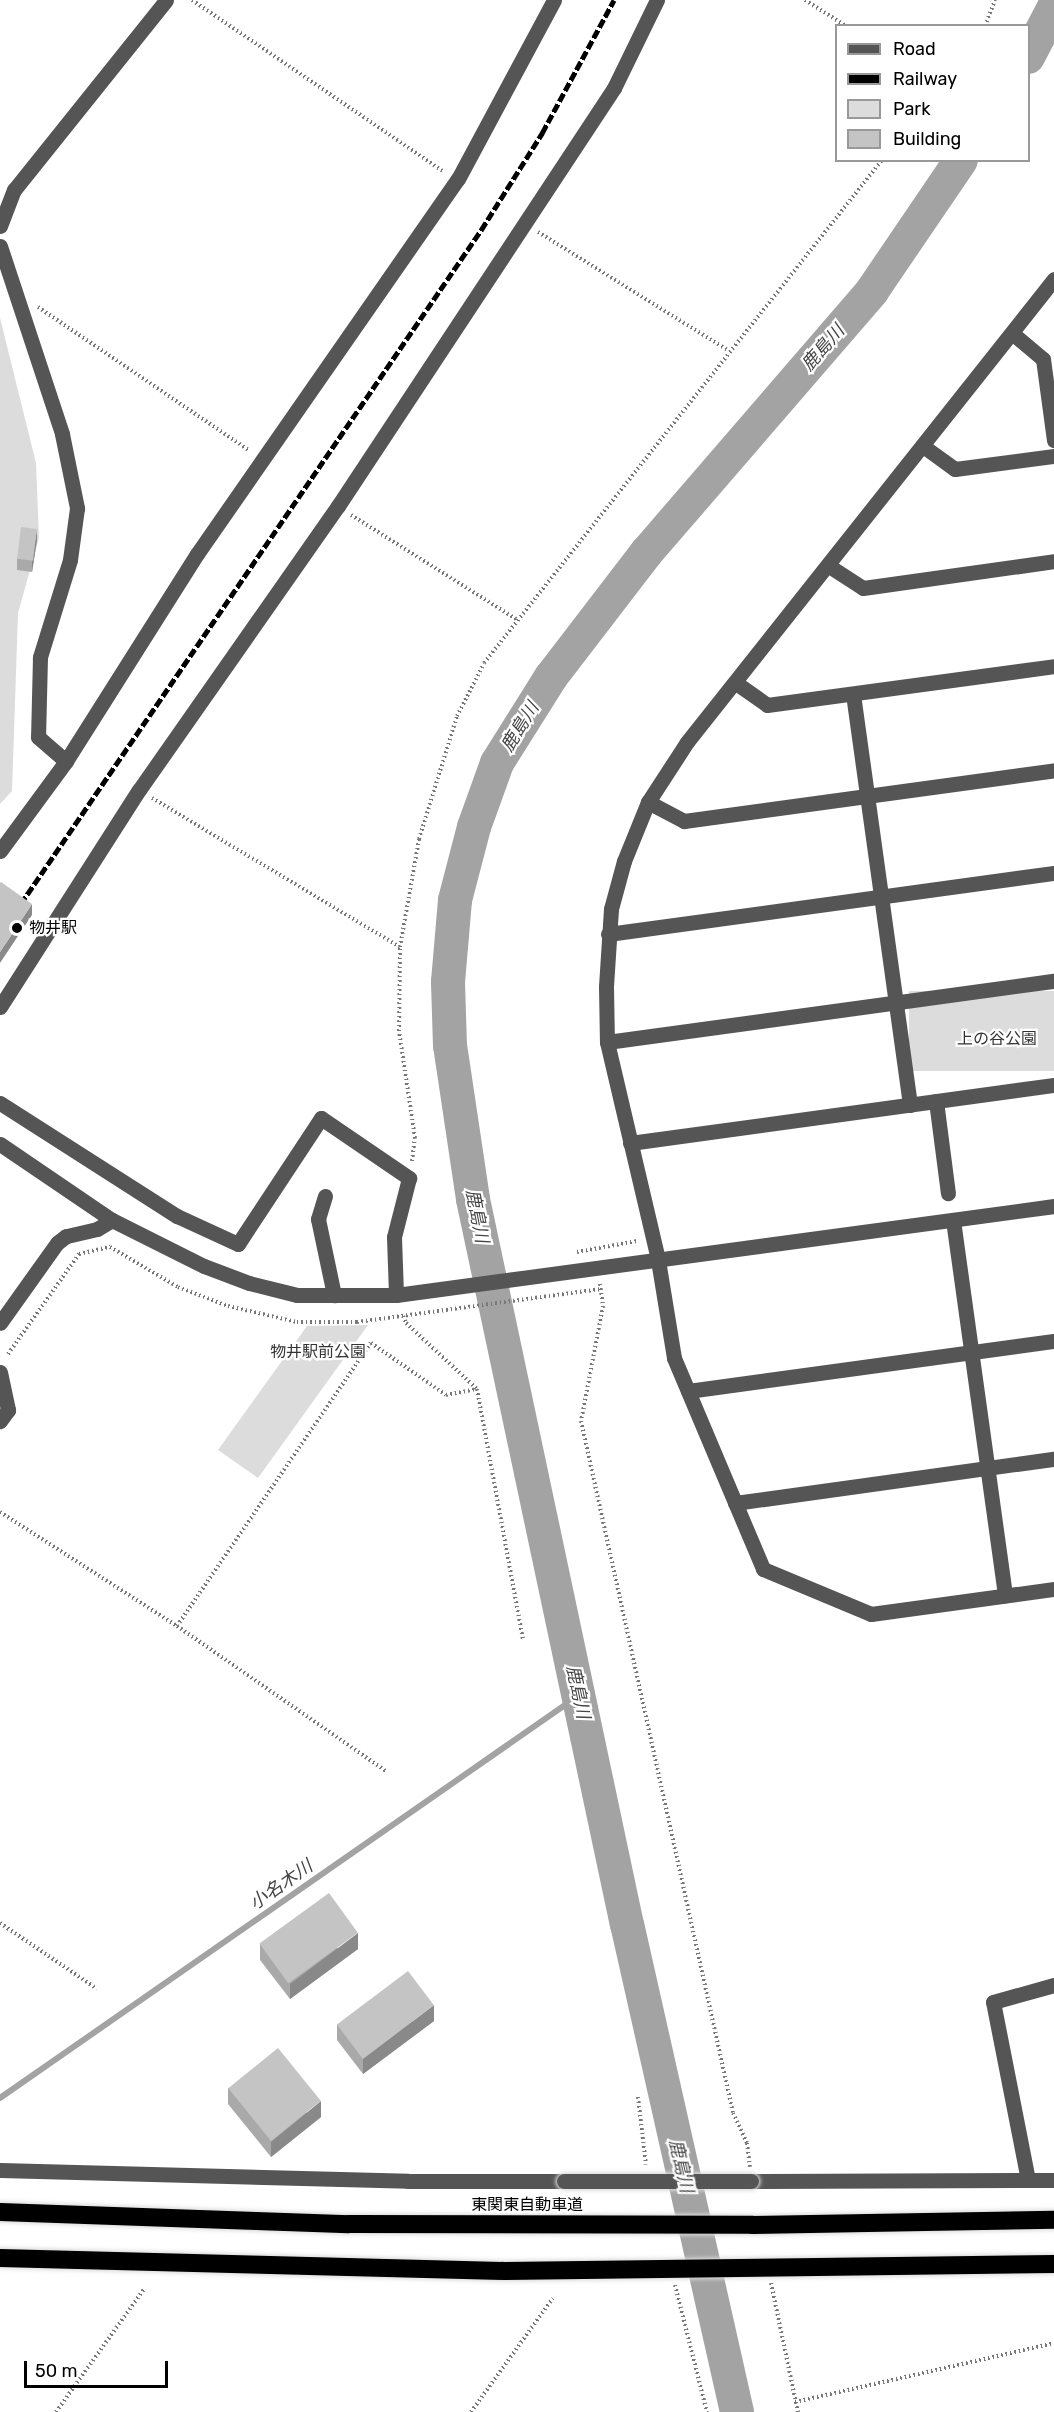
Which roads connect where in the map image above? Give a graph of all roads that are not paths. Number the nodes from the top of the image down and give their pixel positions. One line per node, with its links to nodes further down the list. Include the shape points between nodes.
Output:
1 (166, 0): 4 (street, via 14,190)
2 (554, 0): 16 (street, via 458,179 197,554)
3 (657, 0): 26 (street, via 614,88 338,506 139,790)
4 (0, 226)
5 (0, 246): 16 (street, via 62,434 77,508 70,560 40,657 38,737)
6 (1054, 279): 7 (street)
7 (1012, 333): 8 (street, via 1043,359); 9 (street)
8 (1054, 440)
9 (923, 446): 10 (street, via 955,469); 12 (street)
10 (1054, 456)
11 (1054, 561): 12 (street, via 862,588)
12 (829, 566): 14 (street)
13 (1054, 666): 15 (street)
14 (736, 683): 15 (street, via 767,705); 19 (street, via 687,742)
15 (853, 694): 18 (street)
16 (66, 761): 20 (street)
17 (1054, 770): 18 (street)
18 (867, 796): 19 (street, via 684,821); 22 (street)
19 (648, 802): 23 (street, via 624,861)
20 (0, 851)
21 (1054, 873): 22 (street)
22 (881, 897): 23 (street); 25 (street)
23 (608, 934): 27 (street)
24 (1054, 981): 25 (street)
25 (896, 1002): 27 (street); 31 (street)
26 (0, 1008)
27 (607, 1042): 32 (street)
28 (1054, 1085): 29 (street)
29 (936, 1101): 31 (street); 34 (street)
30 (0, 1103): 41 (street, via 177,1216 238,1244 321,1119 409,1178 394,1237)
31 (910, 1105): 32 (street)
32 (630, 1143): 39 (street)
33 (0, 1144): 37 (street)
34 (948, 1193)
35 (325, 1196): 40 (street, via 318,1219)
36 (1054, 1206): 38 (street)
37 (112, 1220): 40 (street, via 204,1266 249,1283 297,1295); 42 (street, via 57,1243)
38 (953, 1220): 39 (street); 44 (street)
39 (658, 1260): 41 (street); 46 (street, via 674,1358)
40 (334, 1296): 41 (street)
41 (396, 1296)
42 (0, 1323)
43 (1054, 1341): 44 (street)
44 (971, 1352): 46 (street); 49 (street)
45 (0, 1372): 47 (street, via 8,1410)
46 (688, 1391): 50 (street)
47 (0, 1421)
48 (1054, 1459): 49 (street)
49 (987, 1468): 50 (street); 52 (street)
50 (735, 1503): 52 (street, via 763,1569 871,1614)
51 (1054, 1589): 52 (street)
52 (1005, 1595)
53 (1054, 1984): 55 (street, via 993,2002)
54 (0, 2170): 55 (street, bridge, via 408,2181)
55 (1028, 2180): 56 (street)
56 (1054, 2180)
57 (0, 2212): 58 (highway, 東関東自動車道, bridge, via 349,2224 753,2225)
58 (1054, 2220)
59 (0, 2258): 60 (highway, bridge, via 505,2271)
60 (1054, 2264)

